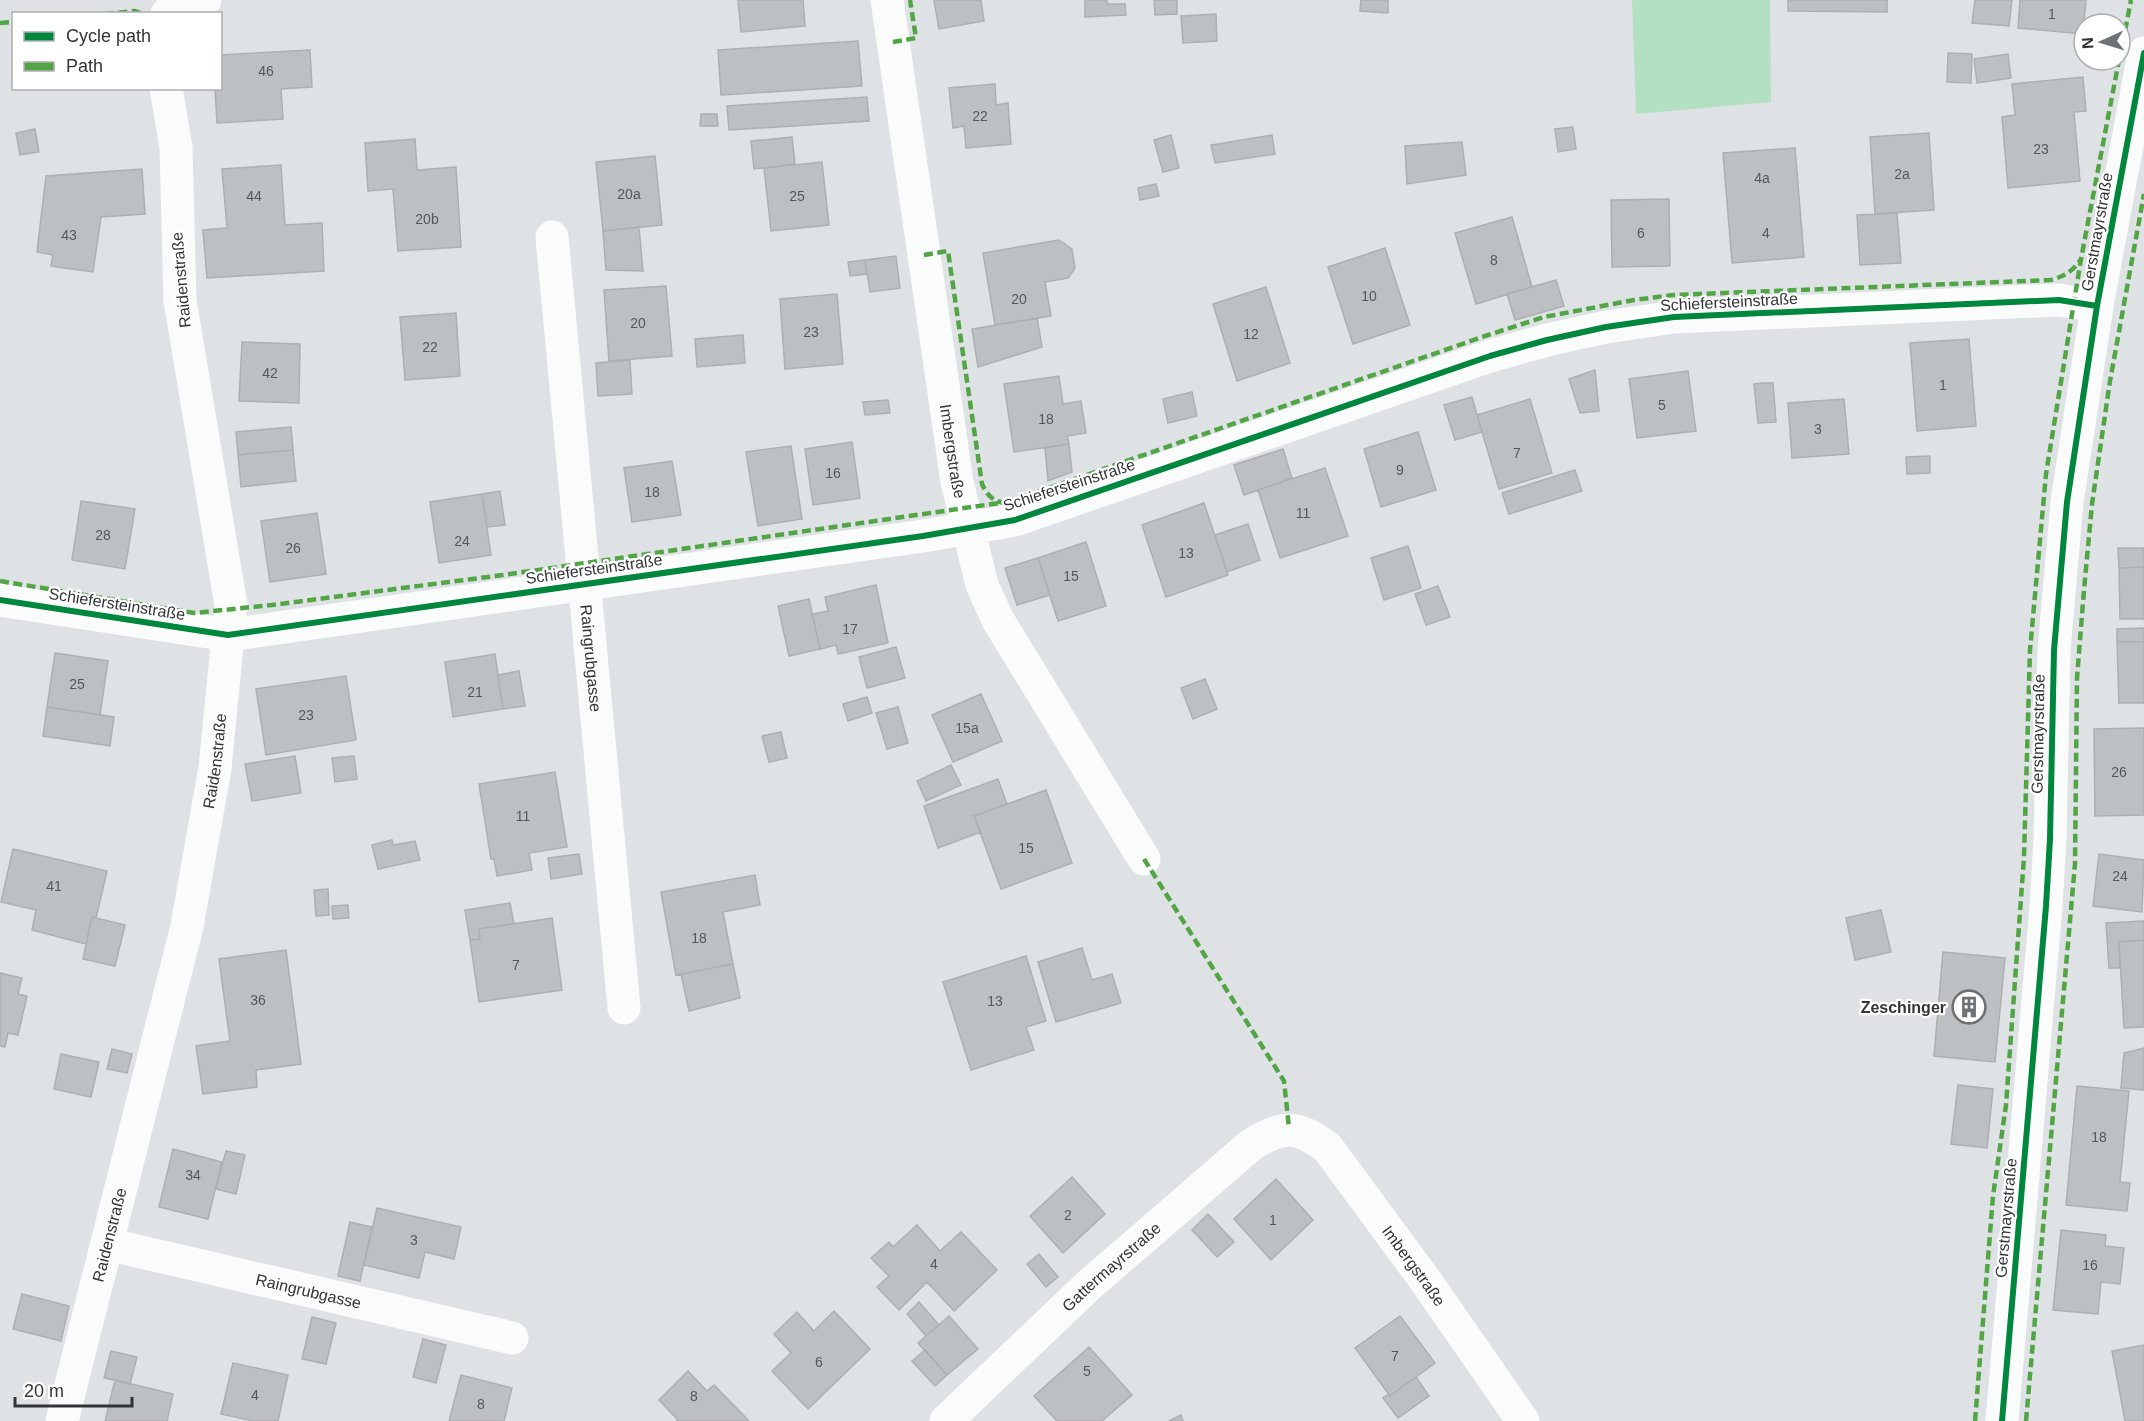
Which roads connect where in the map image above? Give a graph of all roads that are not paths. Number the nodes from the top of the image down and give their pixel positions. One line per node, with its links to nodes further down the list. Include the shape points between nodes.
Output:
1 (205, 0): 3 (street)
2 (887, 0): 8 (street, Imbergstraße, via 957,482)
3 (169, 12)
4 (2142, 72): 7 (street, Gerstmayrstraße)
5 (166, 90): 11 (street, Raidenstraße, via 176,147 180,301 231,605)
6 (552, 237): 9 (street, Raingrubgasse)
7 (2097, 306): 8 (street, Schiefersteinstraße, via 2059,300 1674,317 1606,327 1490,356 1015,520); 20 (street, Gerstmayrstraße, via 2067,502 2054,650 2046,906)
8 (968, 528): 9 (street, Schiefersteinstraße); 12 (street, Imbergstraße, via 982,585 998,620)
9 (585, 584): 11 (street, Schiefersteinstraße); 13 (street, Raingrubgasse)
10 (0, 600): 11 (street, Schiefersteinstraße)
11 (228, 635): 15 (street, Raidenstraße, via 215,768 187,926)
12 (1144, 859)
13 (624, 1008)
14 (1289, 1128): 18 (street, Gattermayrstraße, via 1251,1145 1089,1285); 19 (street, Imbergstraße, via 1309,1134 1327,1147)
15 (107, 1244): 16 (street, Raingrubgasse); 17 (street, Raidenstraße)
16 (512, 1338)
17 (62, 1421)
18 (946, 1421)
19 (1523, 1421)
20 (2002, 1421)

